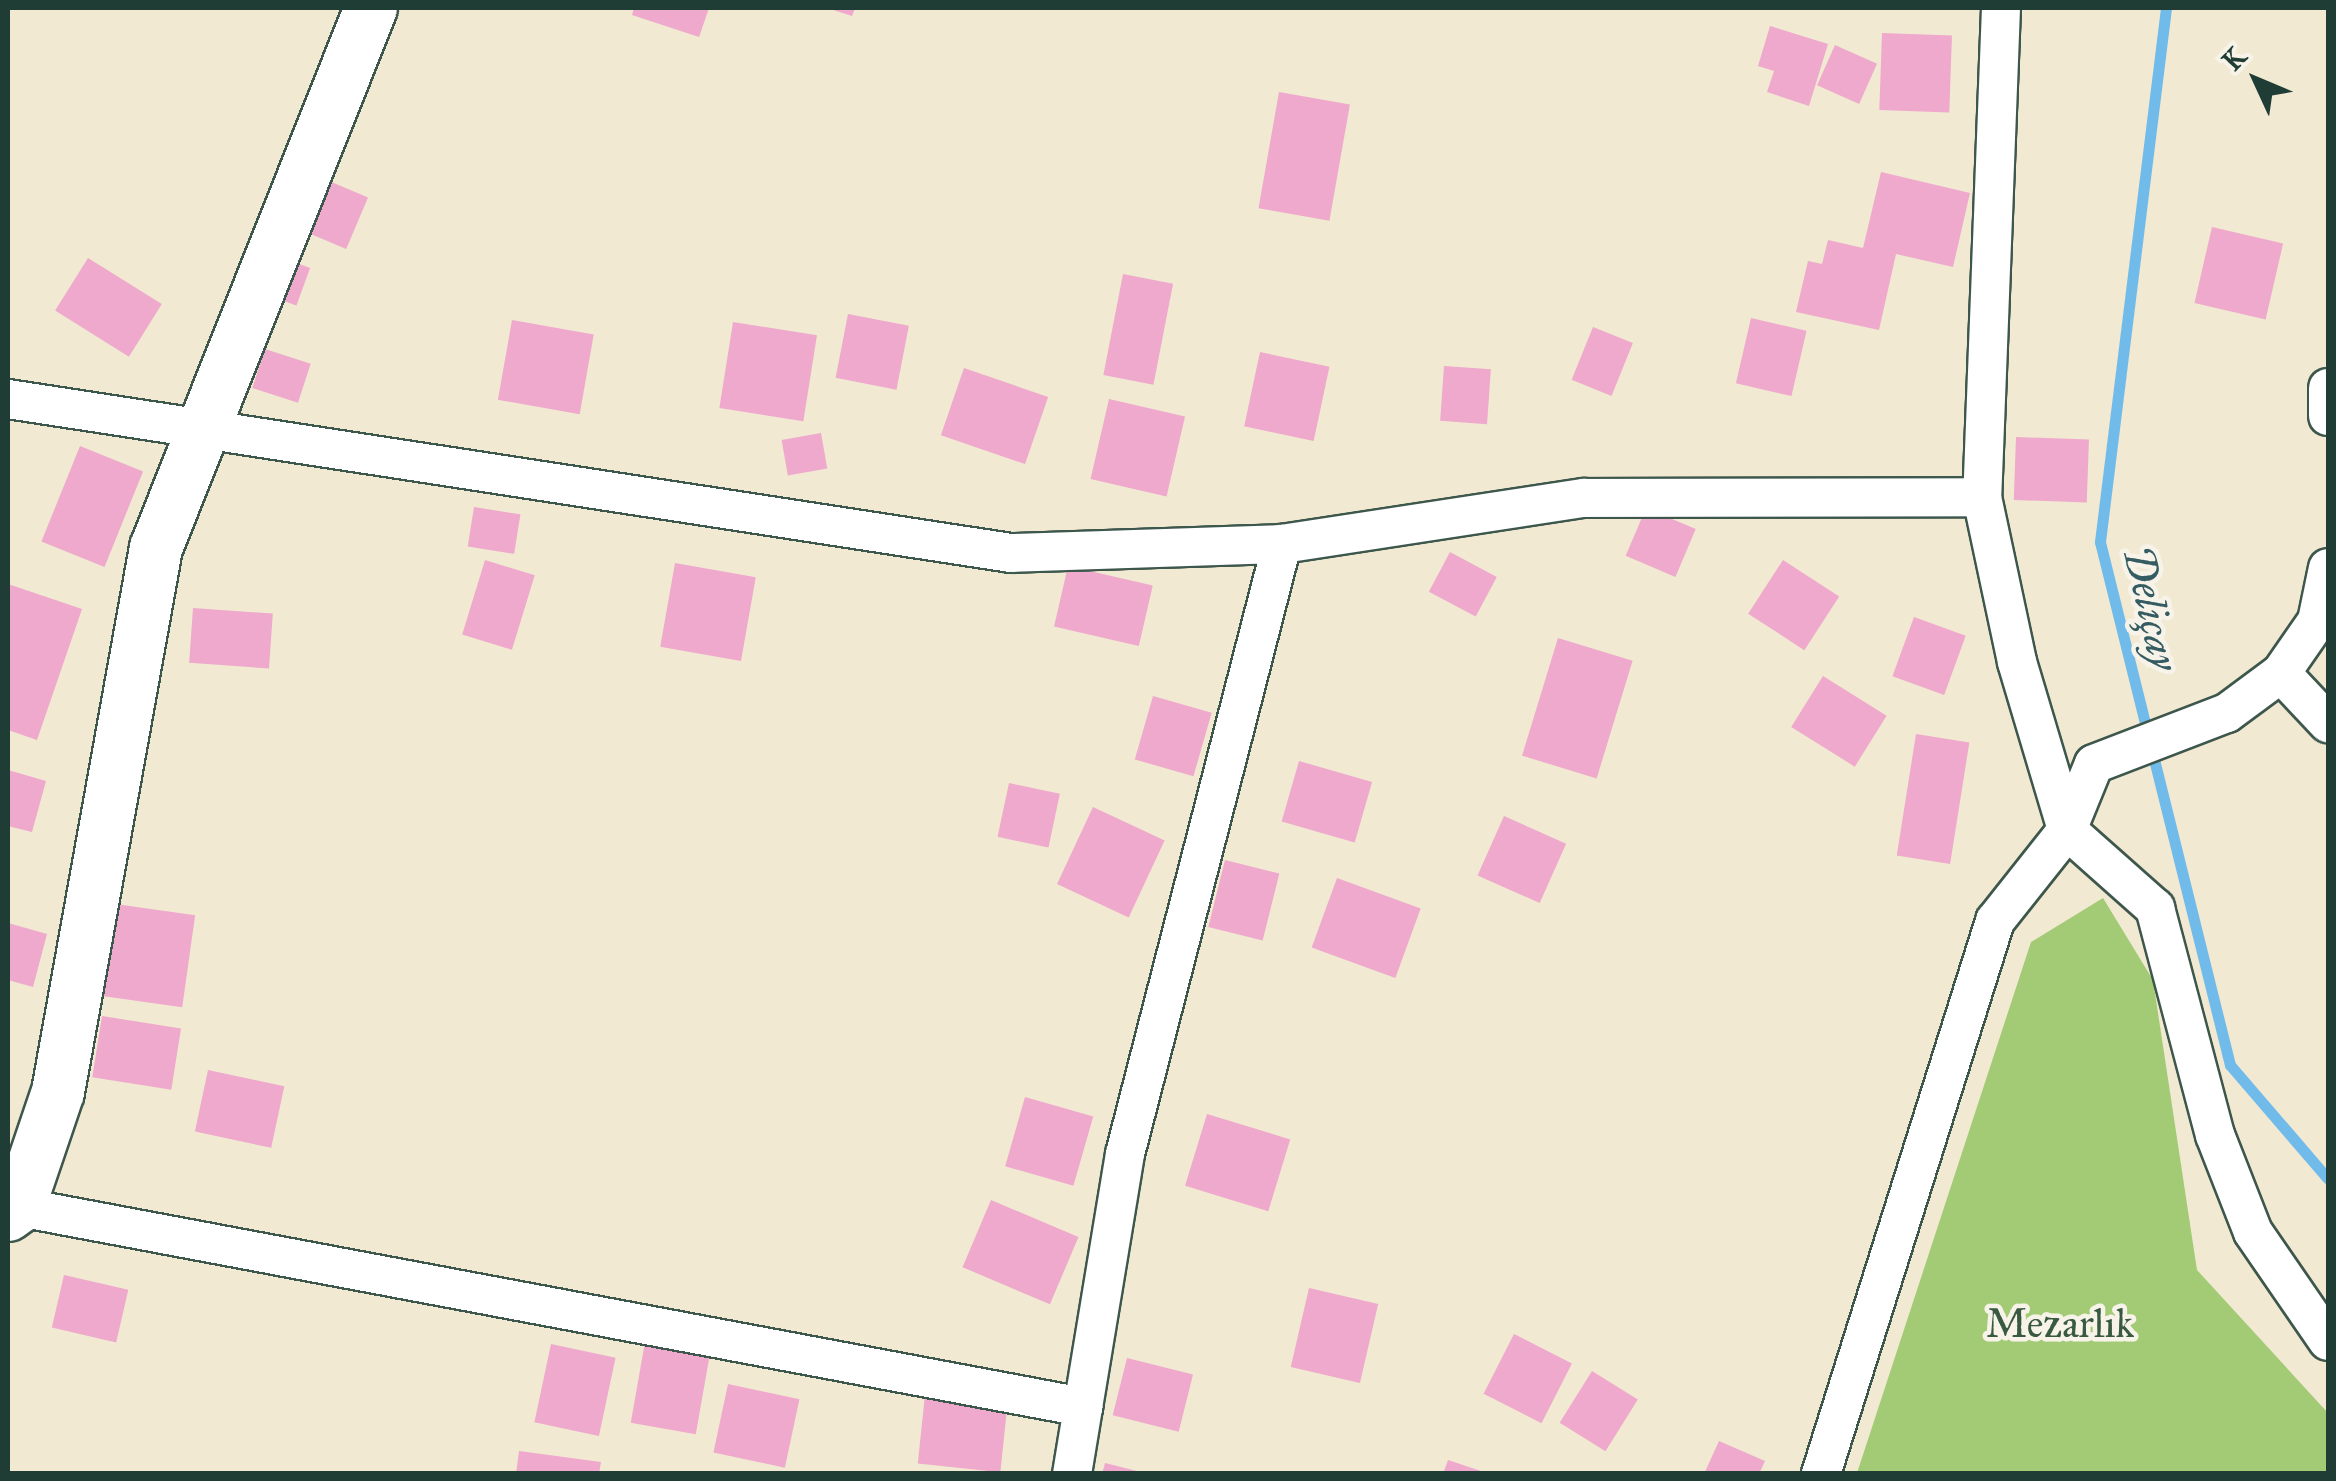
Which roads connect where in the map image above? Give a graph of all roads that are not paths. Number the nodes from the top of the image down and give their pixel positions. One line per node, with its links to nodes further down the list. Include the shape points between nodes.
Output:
1 (371, 8): 6 (street)
2 (2001, 8): 7 (street)
3 (2328, 388): 5 (street)
4 (8, 399): 6 (street)
5 (2328, 416)
6 (204, 428): 8 (street, via 1010,553); 13 (street, via 156,548 58,1092)
7 (1982, 497): 8 (street, via 1584,498); 12 (street, via 2016,662)
8 (1282, 544): 15 (street, via 1125,1154)
9 (2328, 568): 10 (street, via 2318,621)
10 (2281, 673): 11 (street); 12 (street, via 2227,713 2094,764)
11 (2328, 723)
12 (2067, 830): 14 (street, via 2155,908 2215,1135 2253,1232); 17 (street, via 1995,920)
13 (13, 1212): 15 (street)
14 (2328, 1341)
15 (1083, 1407): 16 (street)
16 (1072, 1474)
17 (1821, 1474)

